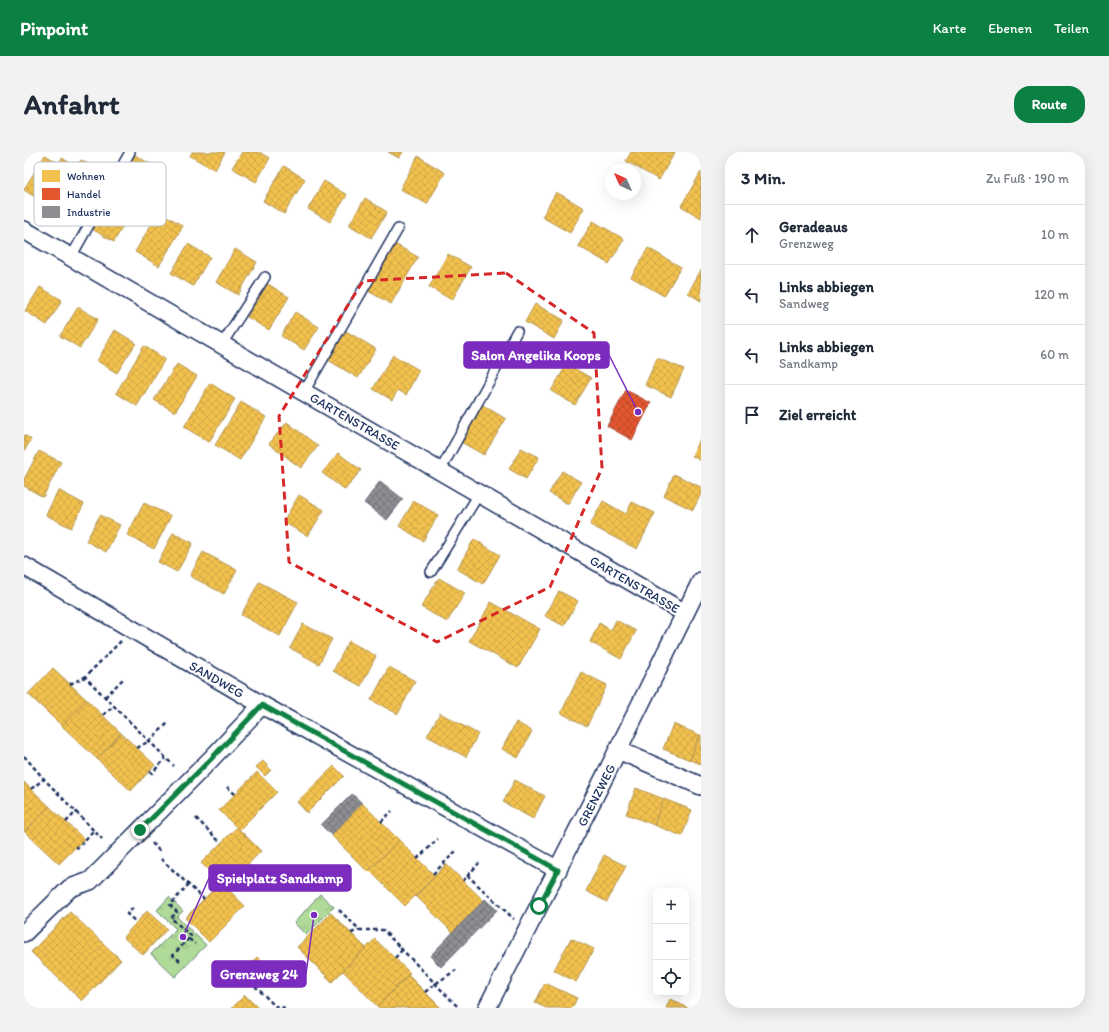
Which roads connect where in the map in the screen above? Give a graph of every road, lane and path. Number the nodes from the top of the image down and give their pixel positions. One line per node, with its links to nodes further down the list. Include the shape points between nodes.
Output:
1 (130, 152): 2 (lane)
2 (124, 162)
3 (88, 226): 6 (lane)
4 (398, 229): 10 (lane)
5 (24, 230): 6 (street, GARTENSTRASSE)
6 (71, 257): 9 (street, GARTENSTRASSE)
7 (265, 277): 9 (lane)
8 (517, 331): 11 (lane)
9 (222, 344): 10 (street, GARTENSTRASSE)
10 (304, 392): 11 (street, GARTENSTRASSE)
11 (440, 471): 12 (street, GARTENSTRASSE)
12 (480, 494): 14 (lane); 16 (street, GARTENSTRASSE)
13 (24, 566): 22 (street, SANDWEG)
14 (431, 572)
15 (701, 581): 16 (street, GRENZWEG)
16 (685, 613): 28 (street, GRENZWEG)
17 (124, 637): 18 (path)
18 (85, 677): 20 (path); 21 (path)
19 (124, 678): 21 (path)
20 (70, 684)
21 (105, 697): 23 (path)
22 (262, 705): 52 (street, SANDWEG); 63 (street, via 90,881 70,888)
23 (114, 706): 24 (path); 26 (path)
24 (103, 715)
25 (168, 723): 26 (path)
26 (149, 741): 27 (path); 30 (path)
27 (137, 748)
28 (618, 750): 35 (street); 52 (street, GRENZWEG)
29 (24, 756): 33 (path)
30 (166, 758): 31 (path); 32 (path, via 152,773)
31 (174, 766)
32 (150, 771)
33 (44, 779): 36 (path); 39 (path)
34 (227, 786): 37 (path)
35 (701, 786)
36 (32, 789)
37 (235, 794)
38 (392, 811): 42 (path)
39 (76, 812): 41 (path); 43 (path)
40 (196, 818): 46 (path)
41 (66, 822)
42 (381, 822)
43 (93, 830): 44 (path); 47 (path, via 78,848)
44 (102, 839)
45 (438, 839): 50 (path)
46 (221, 843)
47 (76, 846)
48 (457, 850): 53 (path)
49 (161, 859): 56 (path)
50 (417, 859)
51 (479, 863): 54 (path)
52 (558, 870): 78 (street, GRENZWEG)
53 (433, 874)
54 (467, 875): 55 (path); 61 (path)
55 (463, 880)
56 (188, 885): 57 (path); 65 (path, via 170,905 177,912 171,918 191,936)
57 (204, 899)
58 (133, 908): 60 (path, via 127,914)
59 (339, 910): 62 (path)
60 (136, 922)
61 (518, 922)
62 (360, 930): 64 (path); 67 (path, via 383,930)
63 (24, 933)
64 (351, 933)
65 (189, 939): 66 (path); 69 (path, via 173,955)
66 (195, 944)
67 (402, 950): 68 (path); 72 (path)
68 (395, 958)
69 (180, 962)
70 (456, 970): 72 (path)
71 (250, 981): 74 (path)
72 (435, 984): 73 (path); 77 (path)
73 (425, 992)
74 (275, 1006): 75 (path); 76 (path)
75 (271, 1008)
76 (285, 1008)
77 (458, 1008)
78 (487, 1008)

